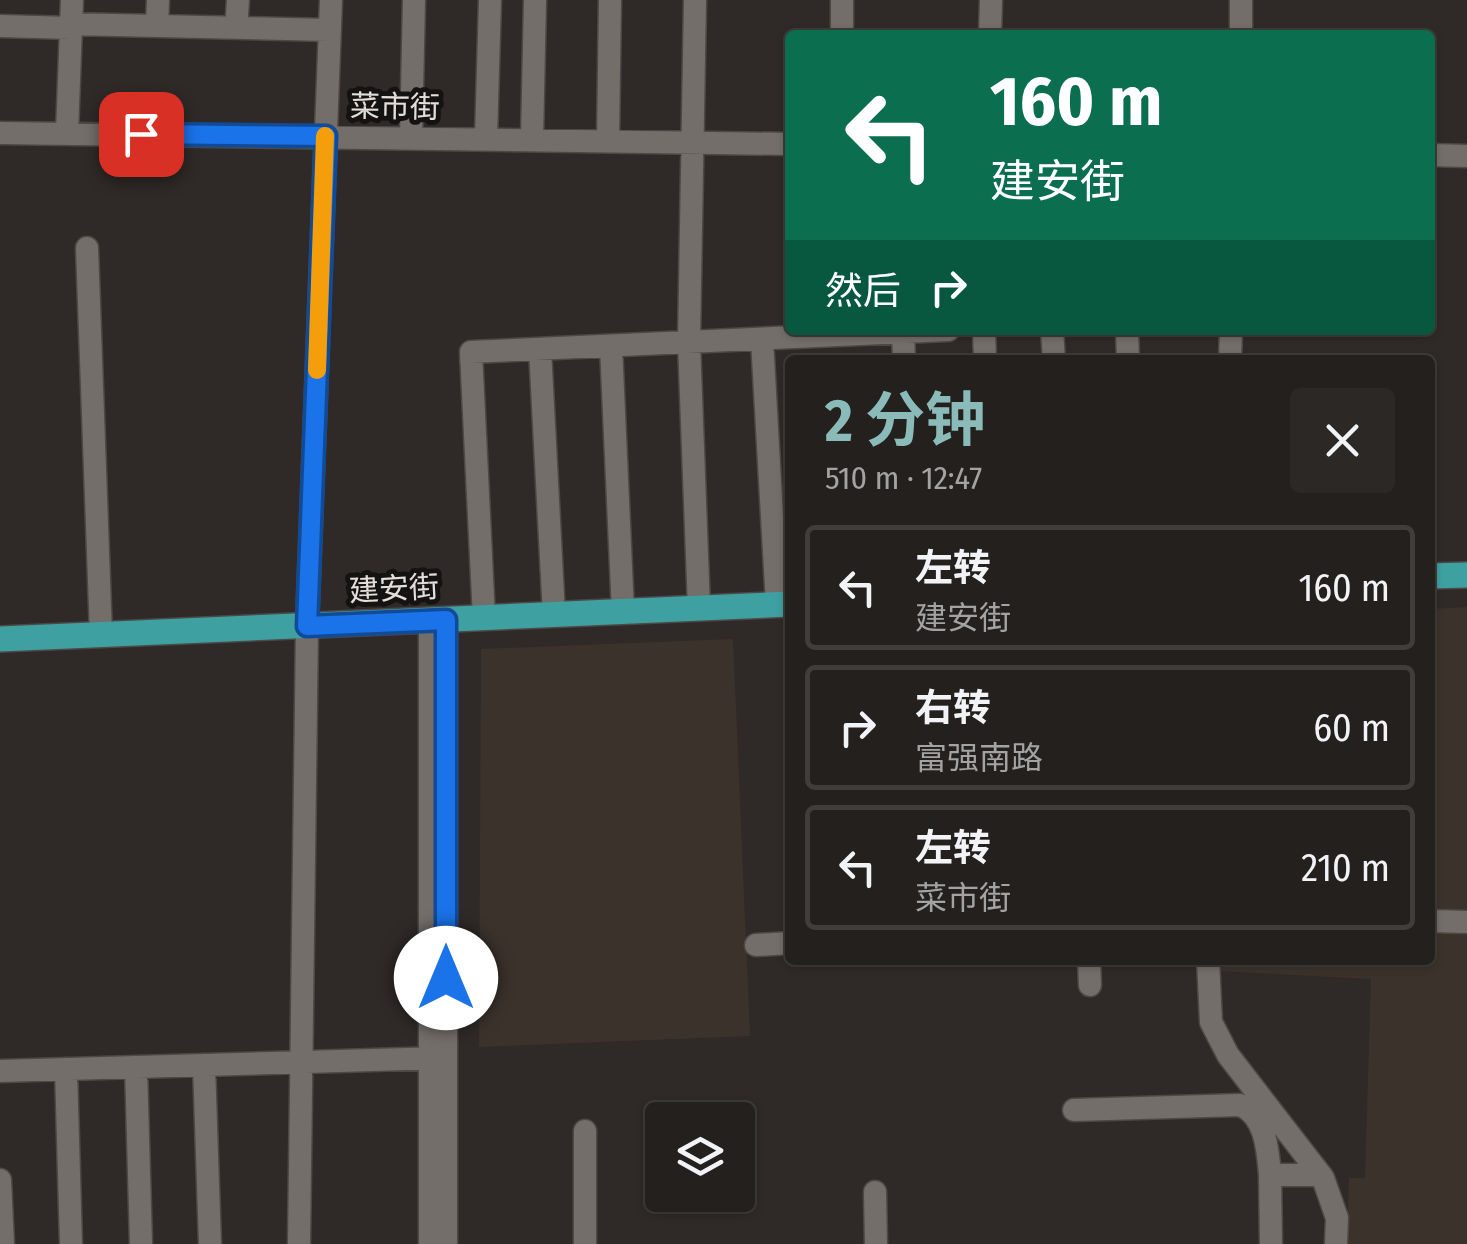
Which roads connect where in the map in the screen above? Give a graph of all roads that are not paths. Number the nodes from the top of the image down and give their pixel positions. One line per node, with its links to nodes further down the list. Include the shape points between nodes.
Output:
1 (158, 0): 13 (street)
2 (331, 0): 14 (street)
3 (414, 0): 21 (street)
4 (490, 0): 22 (street)
5 (535, 0): 23 (street)
6 (610, 0): 24 (street)
7 (695, 0): 25 (street)
8 (842, 0): 15 (street)
9 (991, 0): 16 (street)
10 (1241, 0): 17 (street)
11 (72, 17): 12 (street); 13 (street); 19 (street)
12 (0, 26)
13 (157, 26): 14 (street)
14 (330, 30): 20 (street)
15 (842, 30)
16 (990, 30)
17 (1240, 30)
18 (0, 132): 19 (street, 菜市街)
19 (68, 133): 20 (street, 菜市街)
20 (326, 136): 21 (street, 菜市街); 43 (street)
21 (411, 137): 22 (street, 菜市街)
22 (486, 138): 23 (street, 菜市街)
23 (532, 139): 24 (street, 菜市街)
24 (608, 140): 25 (street, 菜市街)
25 (693, 142): 26 (street, 菜市街); 32 (street)
26 (785, 144)
27 (1435, 155): 28 (street)
28 (1467, 156)
29 (87, 248): 44 (street)
30 (811, 335): 31 (street)
31 (762, 339): 32 (street); 37 (street)
32 (689, 342): 33 (street); 38 (street)
33 (611, 346): 34 (street); 39 (street)
34 (540, 349): 40 (street); 41 (street, via 471,352)
35 (1467, 575): 36 (main road)
36 (1435, 576)
37 (784, 605): 38 (main road, 建安街)
38 (699, 608): 39 (main road, 建安街)
39 (622, 612): 40 (main road, 建安街)
40 (554, 615): 41 (main road, 建安街)
41 (484, 618): 42 (main road, 建安街)
42 (438, 620): 43 (main road, 建安街); 53 (street)
43 (307, 626): 44 (main road, 建安街); 54 (street)
44 (101, 635): 45 (main road, 建安街)
45 (0, 639)
46 (1435, 920): 47 (street)
47 (1467, 922)
48 (785, 944): 49 (street)
49 (756, 945)
50 (1089, 965): 52 (street)
51 (1208, 965): 61 (street, via 1210,1022 1218,1037)
52 (1090, 985)
53 (438, 1058): 54 (street); 70 (street); 71 (street)
54 (305, 1062): 55 (street); 69 (street)
55 (204, 1065): 56 (street); 68 (street)
56 (136, 1067): 57 (street); 67 (street)
57 (66, 1069): 58 (street); 66 (street)
58 (0, 1071)
59 (1074, 1110): 62 (street, via 1240,1105 1252,1112 1266,1140)
60 (585, 1131): 72 (street)
61 (1321, 1175): 62 (street); 75 (street, via 1337,1218)
62 (1270, 1176): 74 (street)
63 (0, 1180): 65 (street)
64 (875, 1192): 73 (street)
65 (2, 1244)
66 (71, 1244)
67 (142, 1244)
68 (210, 1244)
69 (299, 1244)
70 (430, 1244)
71 (446, 1244)
72 (585, 1244)
73 (876, 1244)
74 (1272, 1244)
75 (1336, 1244)

